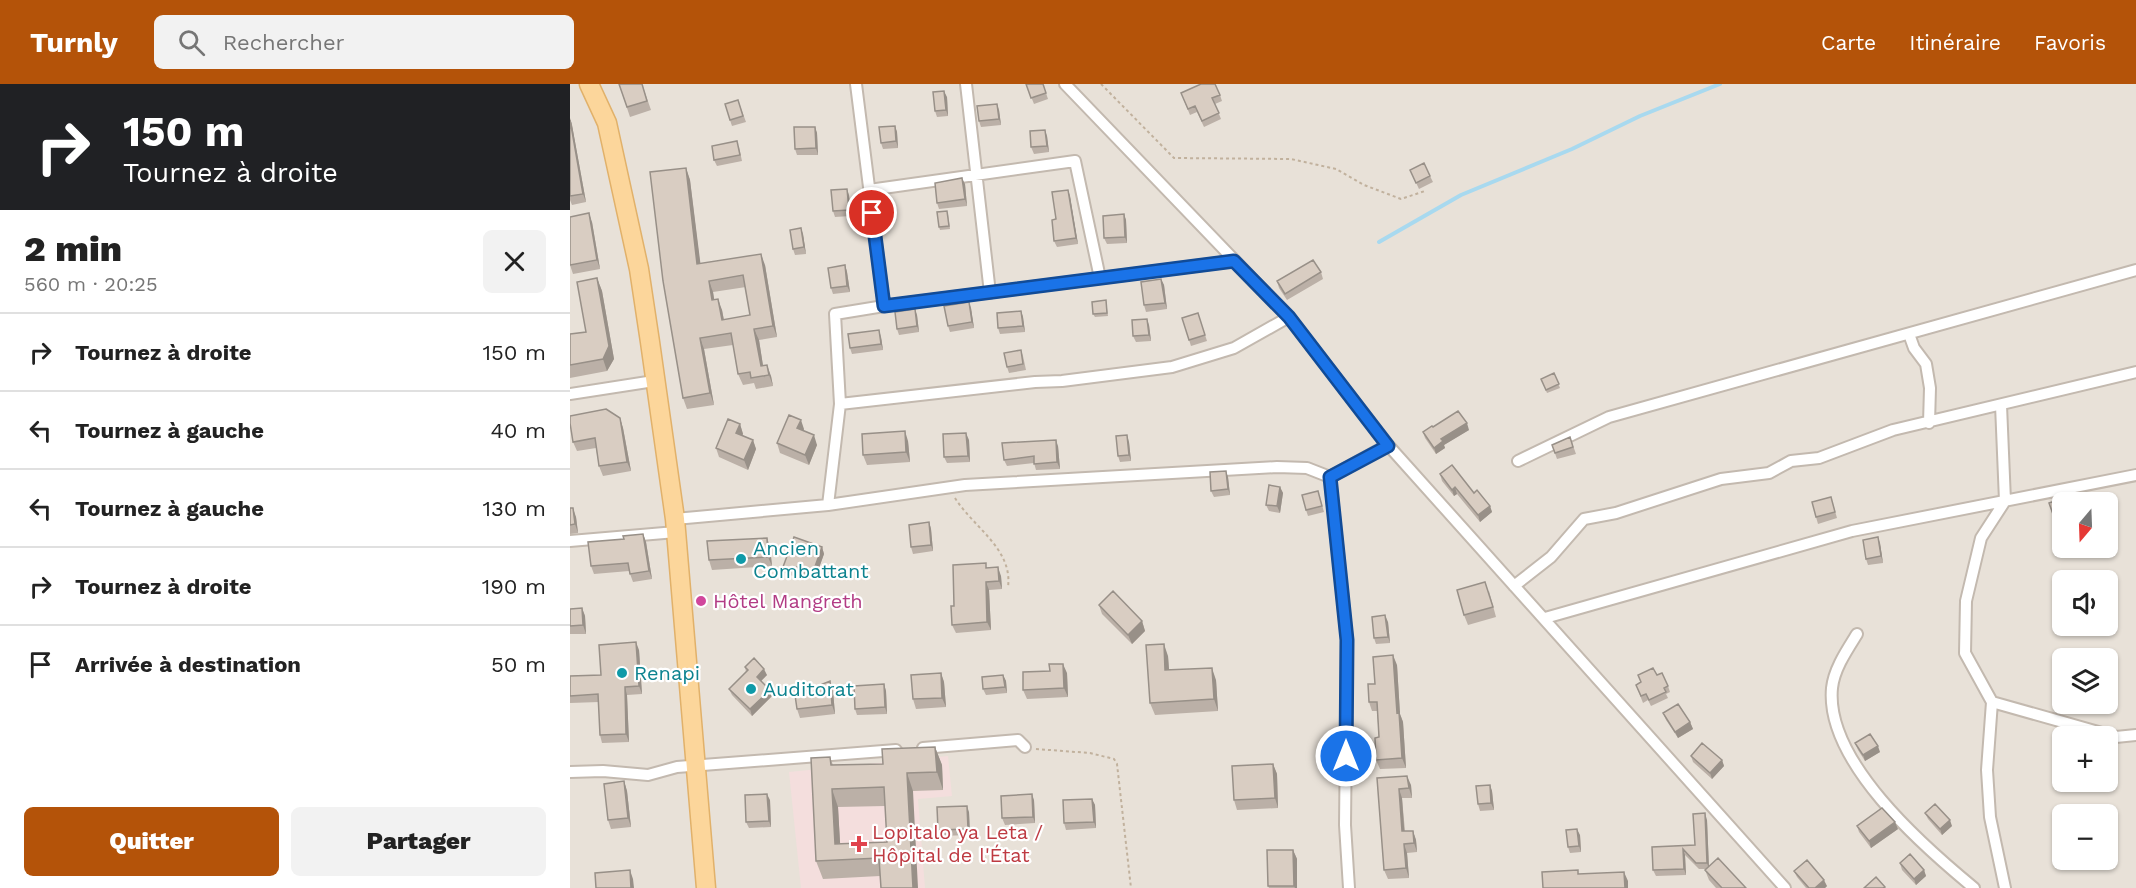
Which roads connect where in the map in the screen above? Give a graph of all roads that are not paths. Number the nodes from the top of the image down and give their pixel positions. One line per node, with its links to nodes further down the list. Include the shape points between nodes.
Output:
1 (589, 84): 15 (main road, via 607,123 639,269)
2 (856, 84): 6 (street)
3 (966, 84): 5 (street)
4 (1065, 84): 7 (street)
5 (976, 174): 6 (street); 9 (street, via 1075,161); 10 (street)
6 (869, 190): 11 (street)
7 (1234, 261): 9 (street); 12 (street)
8 (2136, 270): 13 (street)
9 (1100, 278): 10 (street)
10 (990, 293): 11 (street)
11 (884, 306): 17 (street, via 835,315)
12 (1289, 317): 17 (street, via 1234,348 1172,367); 20 (street)
13 (1909, 334): 19 (street, via 1926,364); 21 (street, via 1609,417)
14 (2136, 372): 18 (street)
15 (654, 381): 16 (street); 26 (main road)
16 (570, 394)
17 (840, 404): 25 (street)
18 (2001, 405): 19 (street); 24 (street)
19 (1929, 423): 28 (street, via 1893,430 1819,458 1791,461 1769,473 1721,479 1616,513 1584,519 1551,557)
20 (1388, 446): 23 (street); 28 (street)
21 (1518, 461)
22 (2136, 475): 24 (street)
23 (1330, 477): 25 (street, via 1307,468 1277,467 952,486); 37 (street, via 1347,640)
24 (2005, 501): 29 (street, via 1852,531); 31 (street, via 1981,538 1966,601 1965,652)
25 (828, 505): 26 (street)
26 (675, 525): 27 (street); 34 (main road)
27 (570, 541)
28 (1514, 586): 29 (street)
29 (1545, 618): 38 (street)
30 (1857, 634): 39 (street, via 1842,659 1832,688 1834,723 1853,762 1908,830)
31 (1992, 702): 32 (street, via 2115,737); 40 (street, via 1987,770 1989,805)
32 (2136, 735)
33 (1025, 747): 34 (street, via 1018,740)
34 (695, 766): 35 (street, via 648,775); 36 (main road)
35 (570, 772)
36 (706, 888)
37 (1348, 888)
38 (1785, 888)
39 (1974, 888)
40 (2005, 888)

